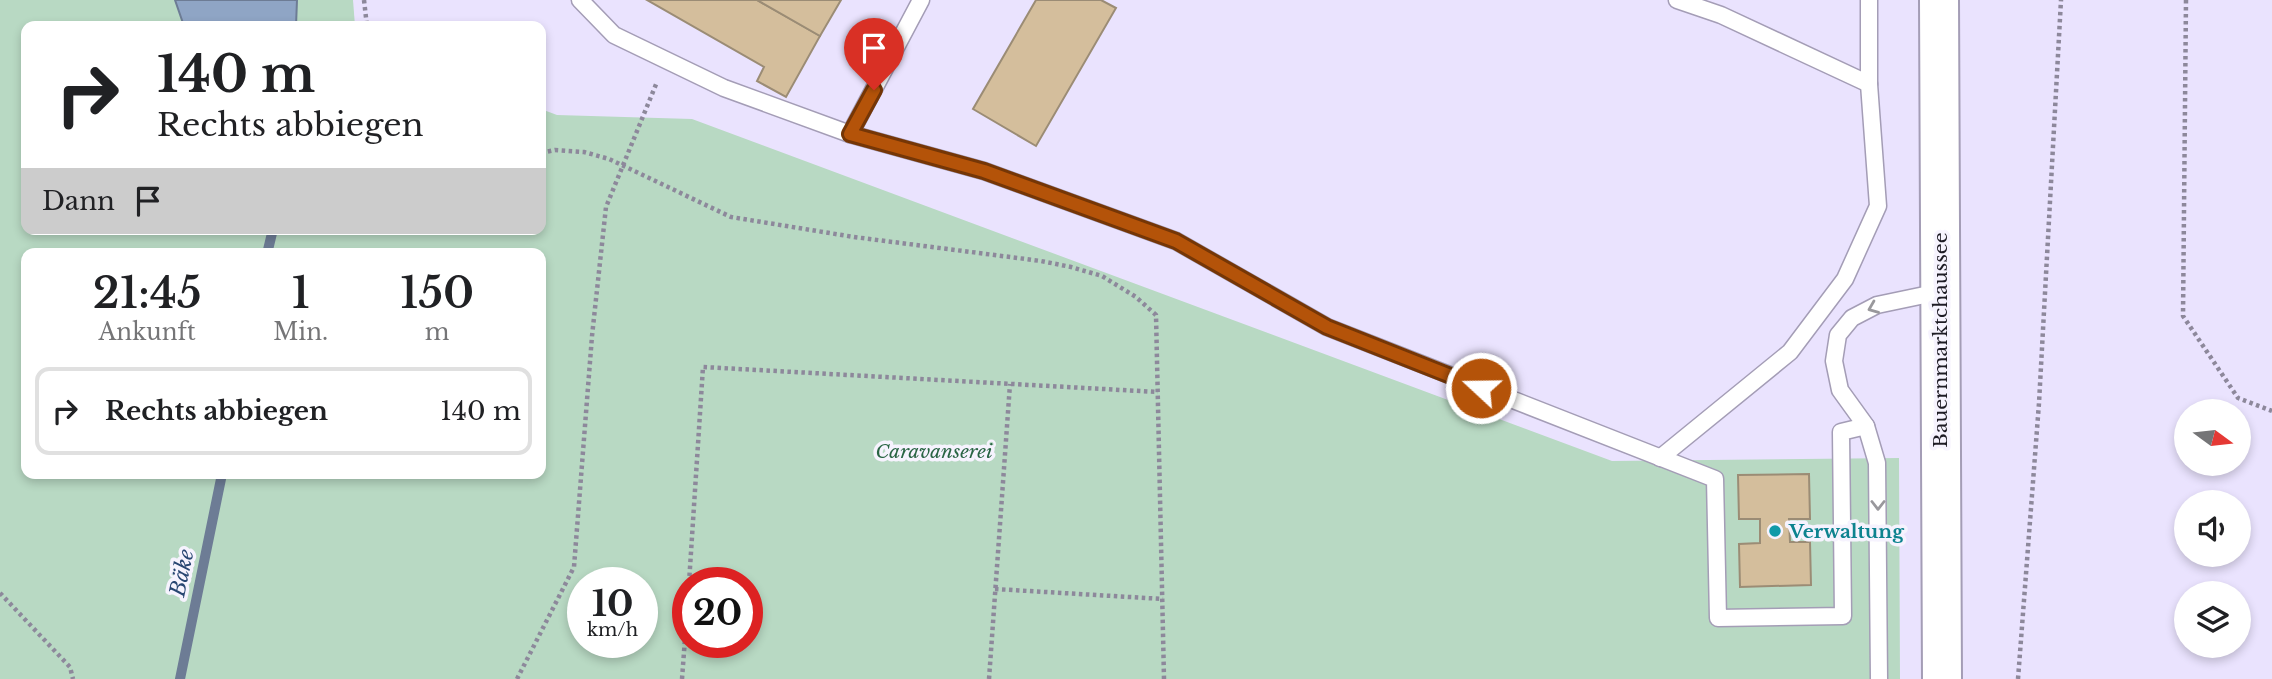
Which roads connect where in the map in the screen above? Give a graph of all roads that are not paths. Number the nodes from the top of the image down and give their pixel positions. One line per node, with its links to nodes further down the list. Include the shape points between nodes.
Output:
1 (580, 0): 7 (lane, via 614,35 724,88)
2 (921, 0): 7 (lane)
3 (1677, 0): 6 (lane, via 1721,15)
4 (1870, 0): 6 (lane)
5 (1938, 0): 8 (main road, Bauernmarktchaussee)
6 (1869, 85): 10 (lane, via 1878,206 1845,279 1790,352)
7 (850, 134): 10 (lane, via 984,171 1176,241 1327,327)
8 (1939, 292): 9 (lane, one-way to 9, via 1877,305 1852,318 1838,335 1834,361 1840,390); 12 (main road, Bauernmarktchaussee)
9 (1866, 426): 10 (lane, via 1840,432 1843,616 1718,618 1716,479); 11 (lane, one-way to 11, via 1877,463)
10 (1660, 458)
11 (1879, 679)
12 (1942, 679)

